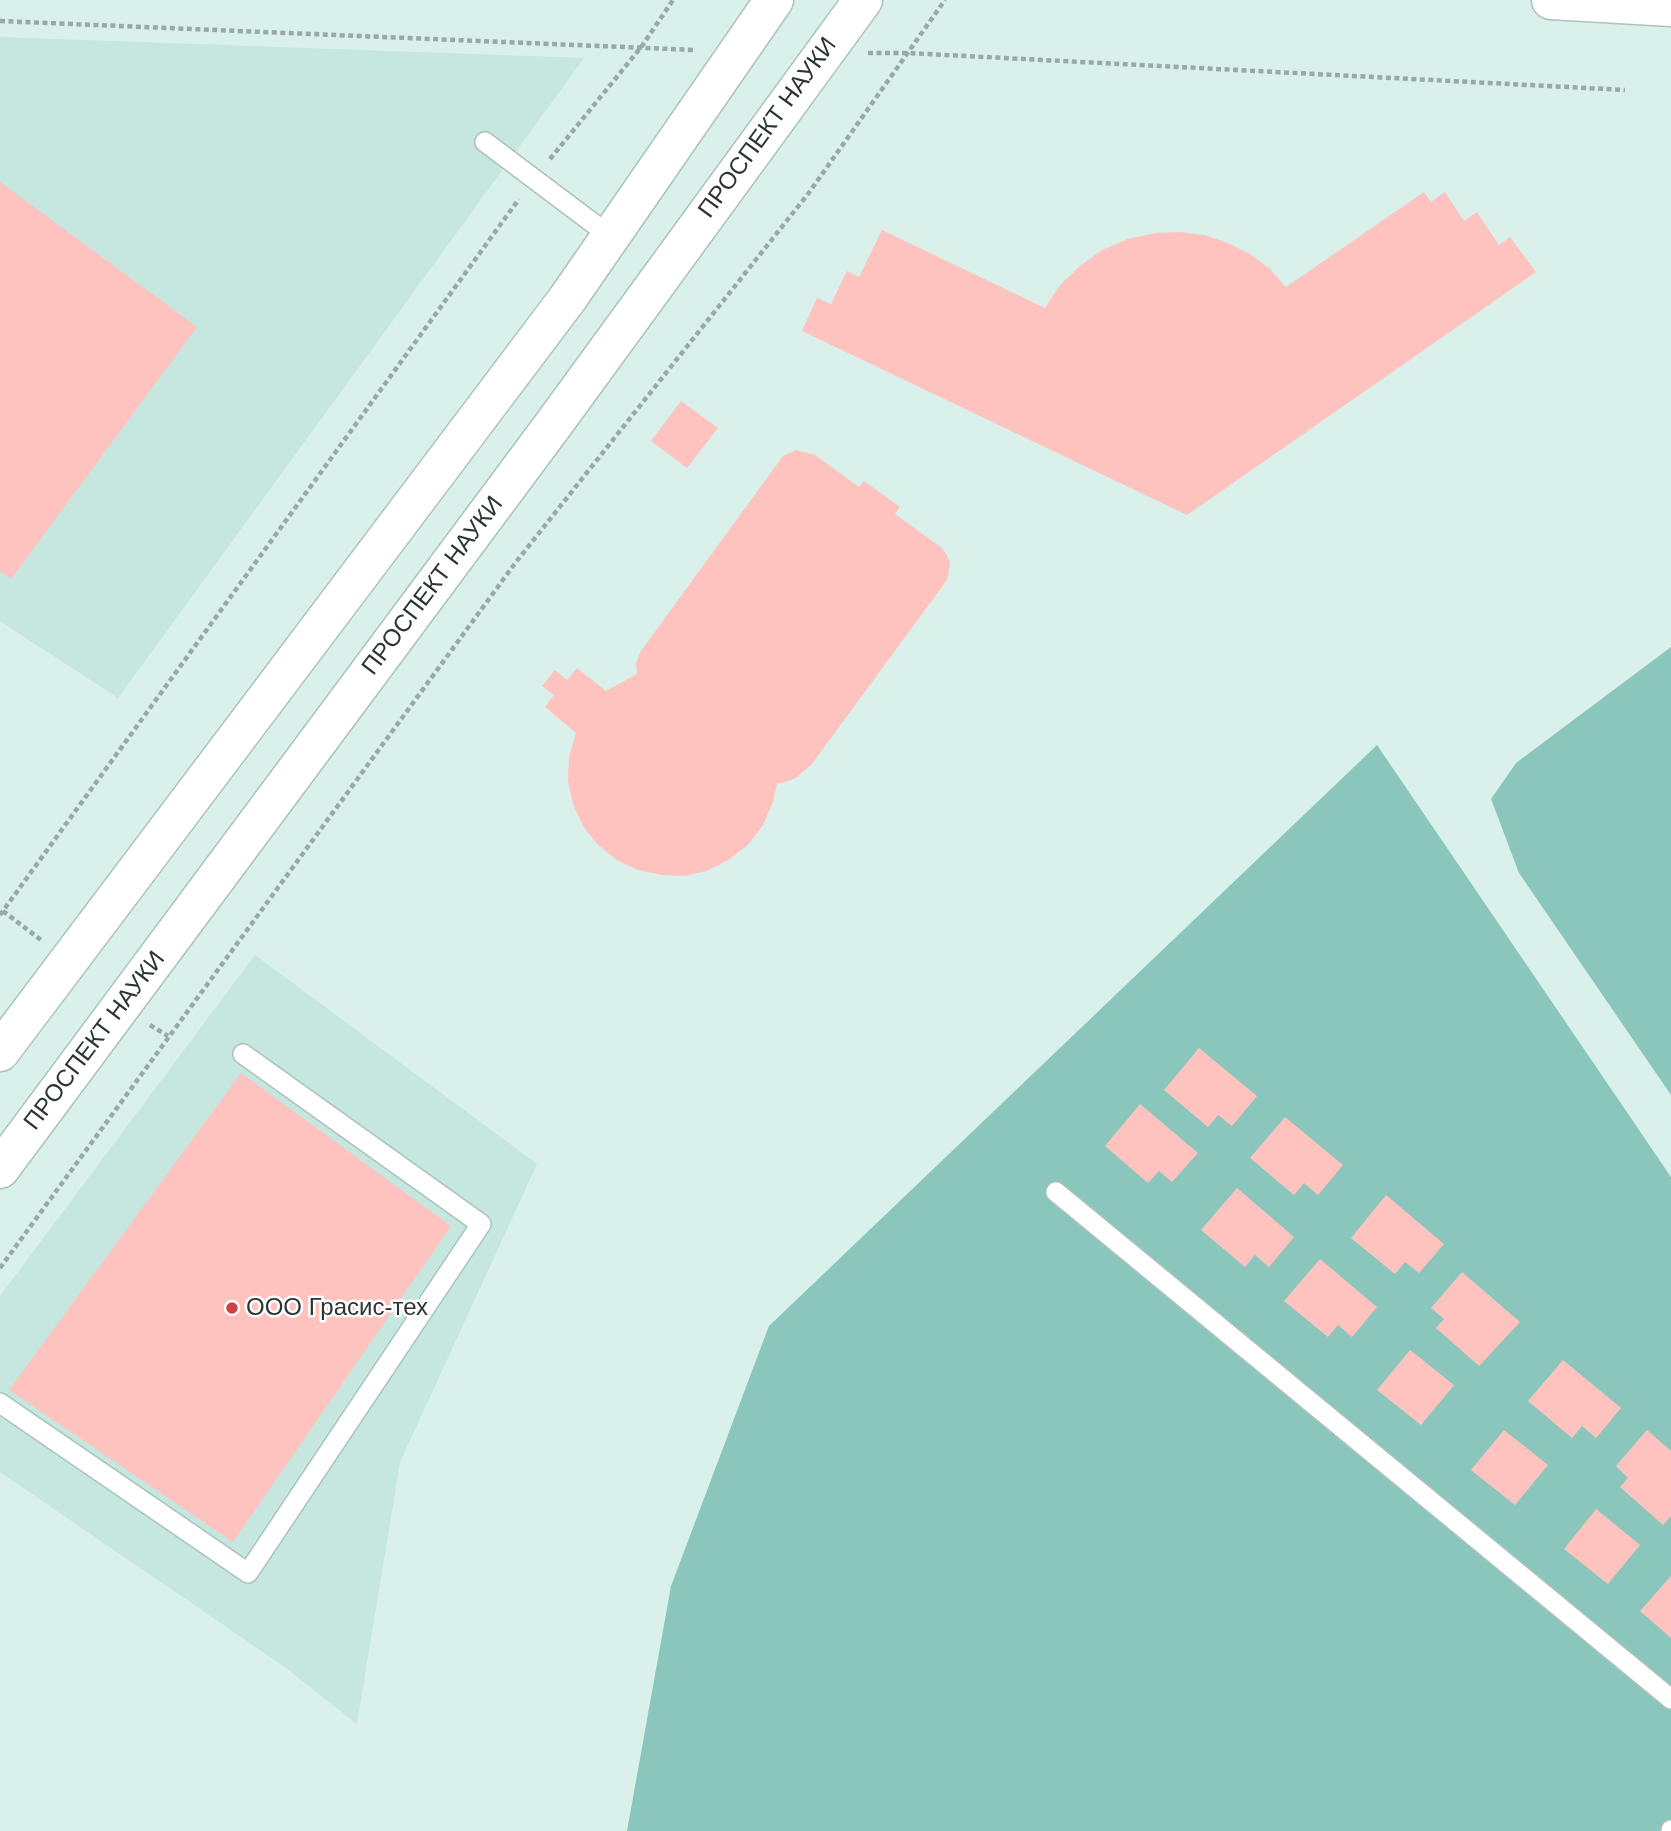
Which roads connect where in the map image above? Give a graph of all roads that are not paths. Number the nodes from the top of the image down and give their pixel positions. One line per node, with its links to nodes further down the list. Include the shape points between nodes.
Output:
1 (774, 0): 6 (street)
2 (863, 0): 9 (street, ПРОСПЕКТ НАУКИ)
3 (1551, 0): 4 (street)
4 (1671, 7)
5 (485, 142): 6 (lane)
6 (610, 236): 7 (street)
7 (0, 1052)
8 (243, 1054): 11 (lane, via 481,1224 248,1573)
9 (0, 1169)
10 (1056, 1192): 12 (lane)
11 (0, 1403)
12 (1671, 1699)

